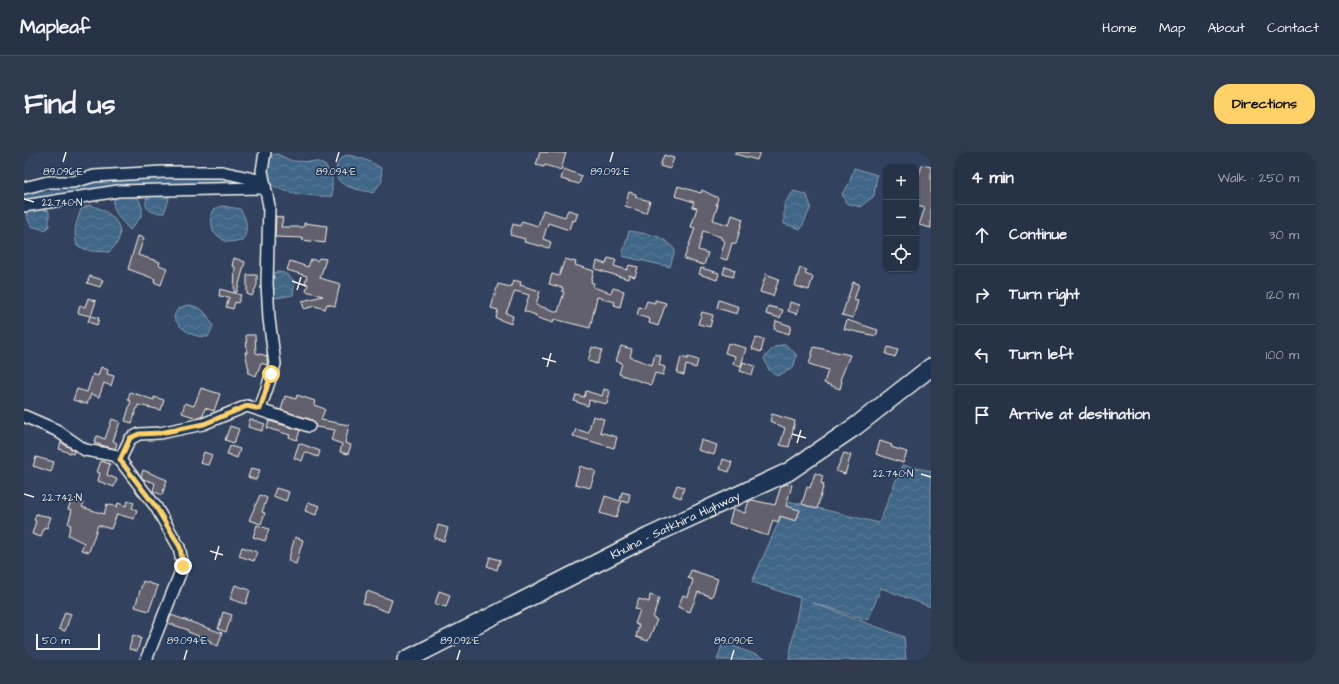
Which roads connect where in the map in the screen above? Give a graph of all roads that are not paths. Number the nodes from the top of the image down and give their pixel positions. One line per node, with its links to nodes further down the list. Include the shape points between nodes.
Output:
1 (265, 152): 2 (street, via 262,171)
2 (264, 184): 3 (street, via 222,172 163,172 94,176 73,182 48,182); 4 (street, via 118,191); 6 (street, via 269,206 267,283 274,364)
3 (24, 188)
4 (24, 206)
5 (931, 367): 11 (highway, Khulna - Satkhira Highway, via 856,426 788,472 648,537)
6 (260, 409): 8 (street); 9 (street, via 247,406 204,424 160,433 139,434 130,438)
7 (24, 416): 9 (street, via 56,430 85,450 113,454)
8 (309, 426)
9 (120, 460): 10 (street, via 160,514 180,547 183,566)
10 (146, 660)
11 (406, 660)

